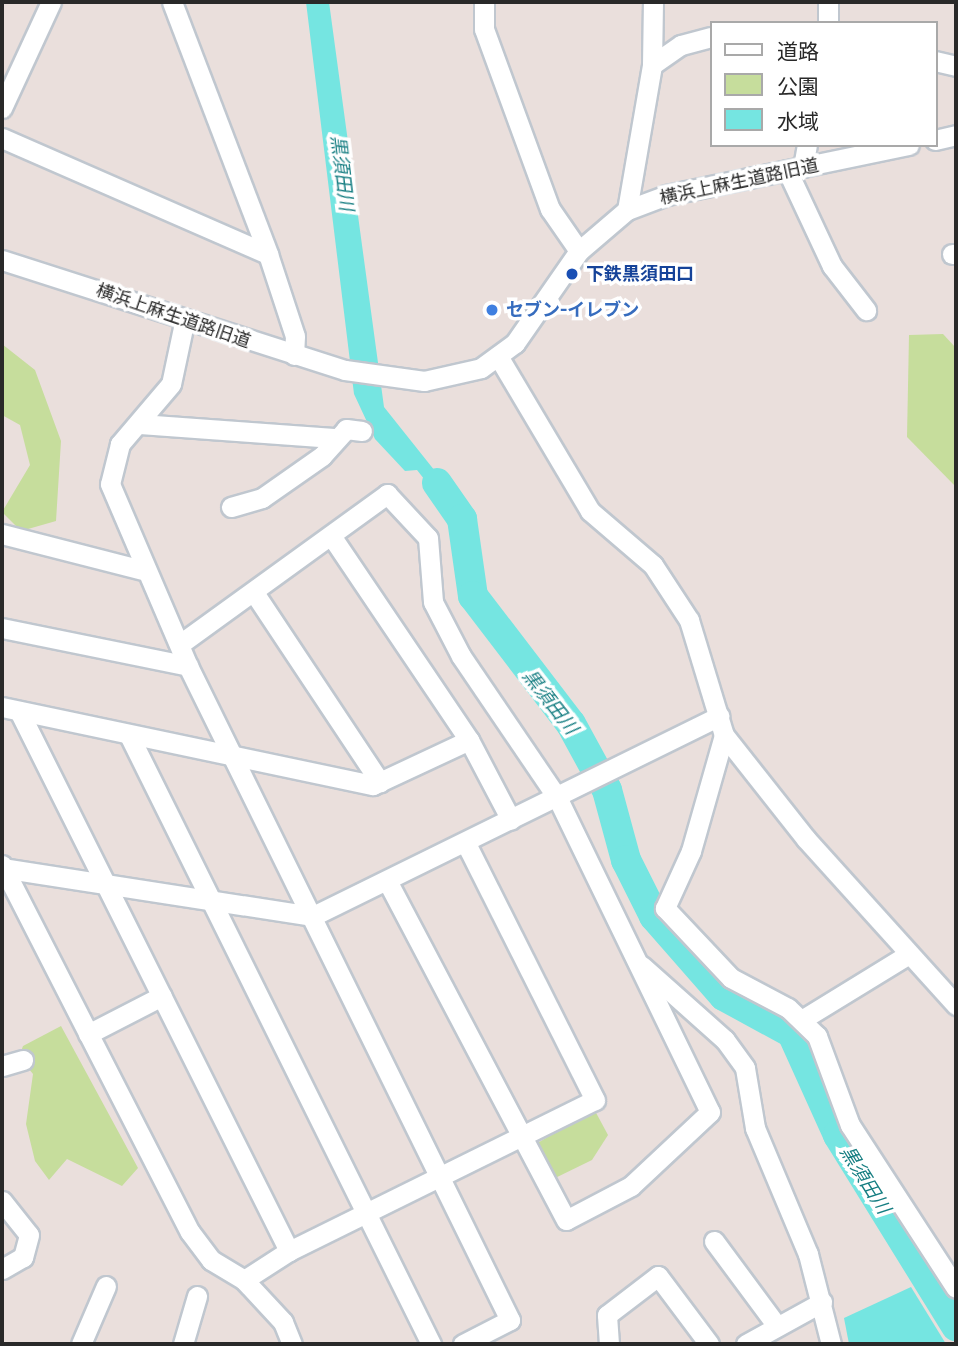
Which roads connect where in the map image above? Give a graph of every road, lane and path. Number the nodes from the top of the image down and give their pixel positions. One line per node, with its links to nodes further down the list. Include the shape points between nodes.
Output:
1 (51, 2): 11 (street)
2 (172, 2): 20 (street)
3 (484, 2): 19 (street, via 484,29 550,209)
4 (653, 2): 9 (street)
5 (828, 2): 6 (street)
6 (828, 21)
7 (710, 37): 9 (street, via 681,45)
8 (937, 61): 10 (street)
9 (652, 65): 18 (street)
10 (956, 66)
11 (2, 108)
12 (956, 135): 14 (street)
13 (2, 138): 20 (street)
14 (937, 140)
15 (806, 147): 17 (street)
16 (900, 147): 17 (street, 横浜上麻生道路旧道)
17 (795, 169): 18 (street, 横浜上麻生道路旧道); 22 (street, via 832,266)
18 (627, 210): 19 (street, 横浜上麻生道路旧道)
19 (579, 251): 25 (street, 横浜上麻生道路旧道, via 528,330)
20 (268, 254): 24 (street, via 295,336)
21 (2, 260): 23 (street, 横浜上麻生道路旧道)
22 (866, 310)
23 (184, 323): 24 (street, 横浜上麻生道路旧道); 26 (street, via 171,384)
24 (294, 355): 25 (street, 横浜上麻生道路旧道, via 390,379 455,377)
25 (498, 356): 38 (street, via 590,511 653,565 678,601 697,633)
26 (139, 424): 28 (street); 32 (street, via 120,444 110,484)
27 (362, 431): 28 (street, via 346,429)
28 (335, 438): 29 (street, via 322,456 262,498)
29 (231, 507)
30 (2, 534): 32 (street)
31 (332, 537): 33 (street); 40 (street); 43 (street, via 387,494 428,538 433,602 461,656)
32 (142, 570): 35 (street)
33 (255, 594): 35 (street); 42 (street)
34 (2, 628): 36 (street)
35 (180, 643): 36 (street)
36 (188, 666): 41 (street)
37 (10, 709): 39 (street); 48 (street)
38 (722, 725): 43 (street, via 622,764); 51 (street); 55 (street, via 691,851 665,908 731,978)
39 (130, 737): 41 (street); 49 (street)
40 (469, 740): 42 (street); 44 (street)
41 (233, 754): 42 (street, via 373,785); 50 (street)
42 (380, 782)
43 (561, 795): 44 (street); 52 (street)
44 (512, 820): 45 (street)
45 (466, 844): 47 (street); 59 (street, via 595,1100)
46 (2, 867): 48 (street); 56 (street)
47 (387, 881): 50 (street); 59 (street)
48 (106, 883): 49 (street); 53 (street)
49 (210, 901): 50 (street); 62 (street)
50 (313, 916): 60 (street)
51 (909, 954): 54 (street); 55 (street)
52 (639, 964): 59 (street, via 709,1112 631,1186 566,1220); 70 (street, via 725,1040 745,1068 755,1128)
53 (162, 996): 56 (street); 64 (street)
54 (956, 1005)
55 (803, 1019): 68 (street, via 825,1051 850,1125)
56 (88, 1034): 66 (street, via 190,1232 211,1260)
57 (23, 1060): 58 (street)
58 (2, 1066)
59 (520, 1137): 60 (street)
60 (441, 1177): 62 (street); 76 (street, via 510,1320)
61 (2, 1201): 65 (street, via 29,1234 23,1257)
62 (364, 1214): 64 (street); 75 (street)
63 (714, 1241): 71 (street)
64 (289, 1251): 66 (street)
65 (2, 1269)
66 (244, 1280): 74 (street, via 283,1322)
67 (106, 1286): 72 (street)
68 (956, 1288)
69 (197, 1296): 73 (street)
70 (822, 1302): 71 (street); 80 (street)
71 (778, 1326): 79 (street)
72 (80, 1344)
73 (183, 1344)
74 (292, 1344)
75 (431, 1344)
76 (463, 1344)
77 (609, 1344): 78 (street, via 607,1315 658,1276)
78 (709, 1344)
79 (746, 1344)
80 (831, 1344)

